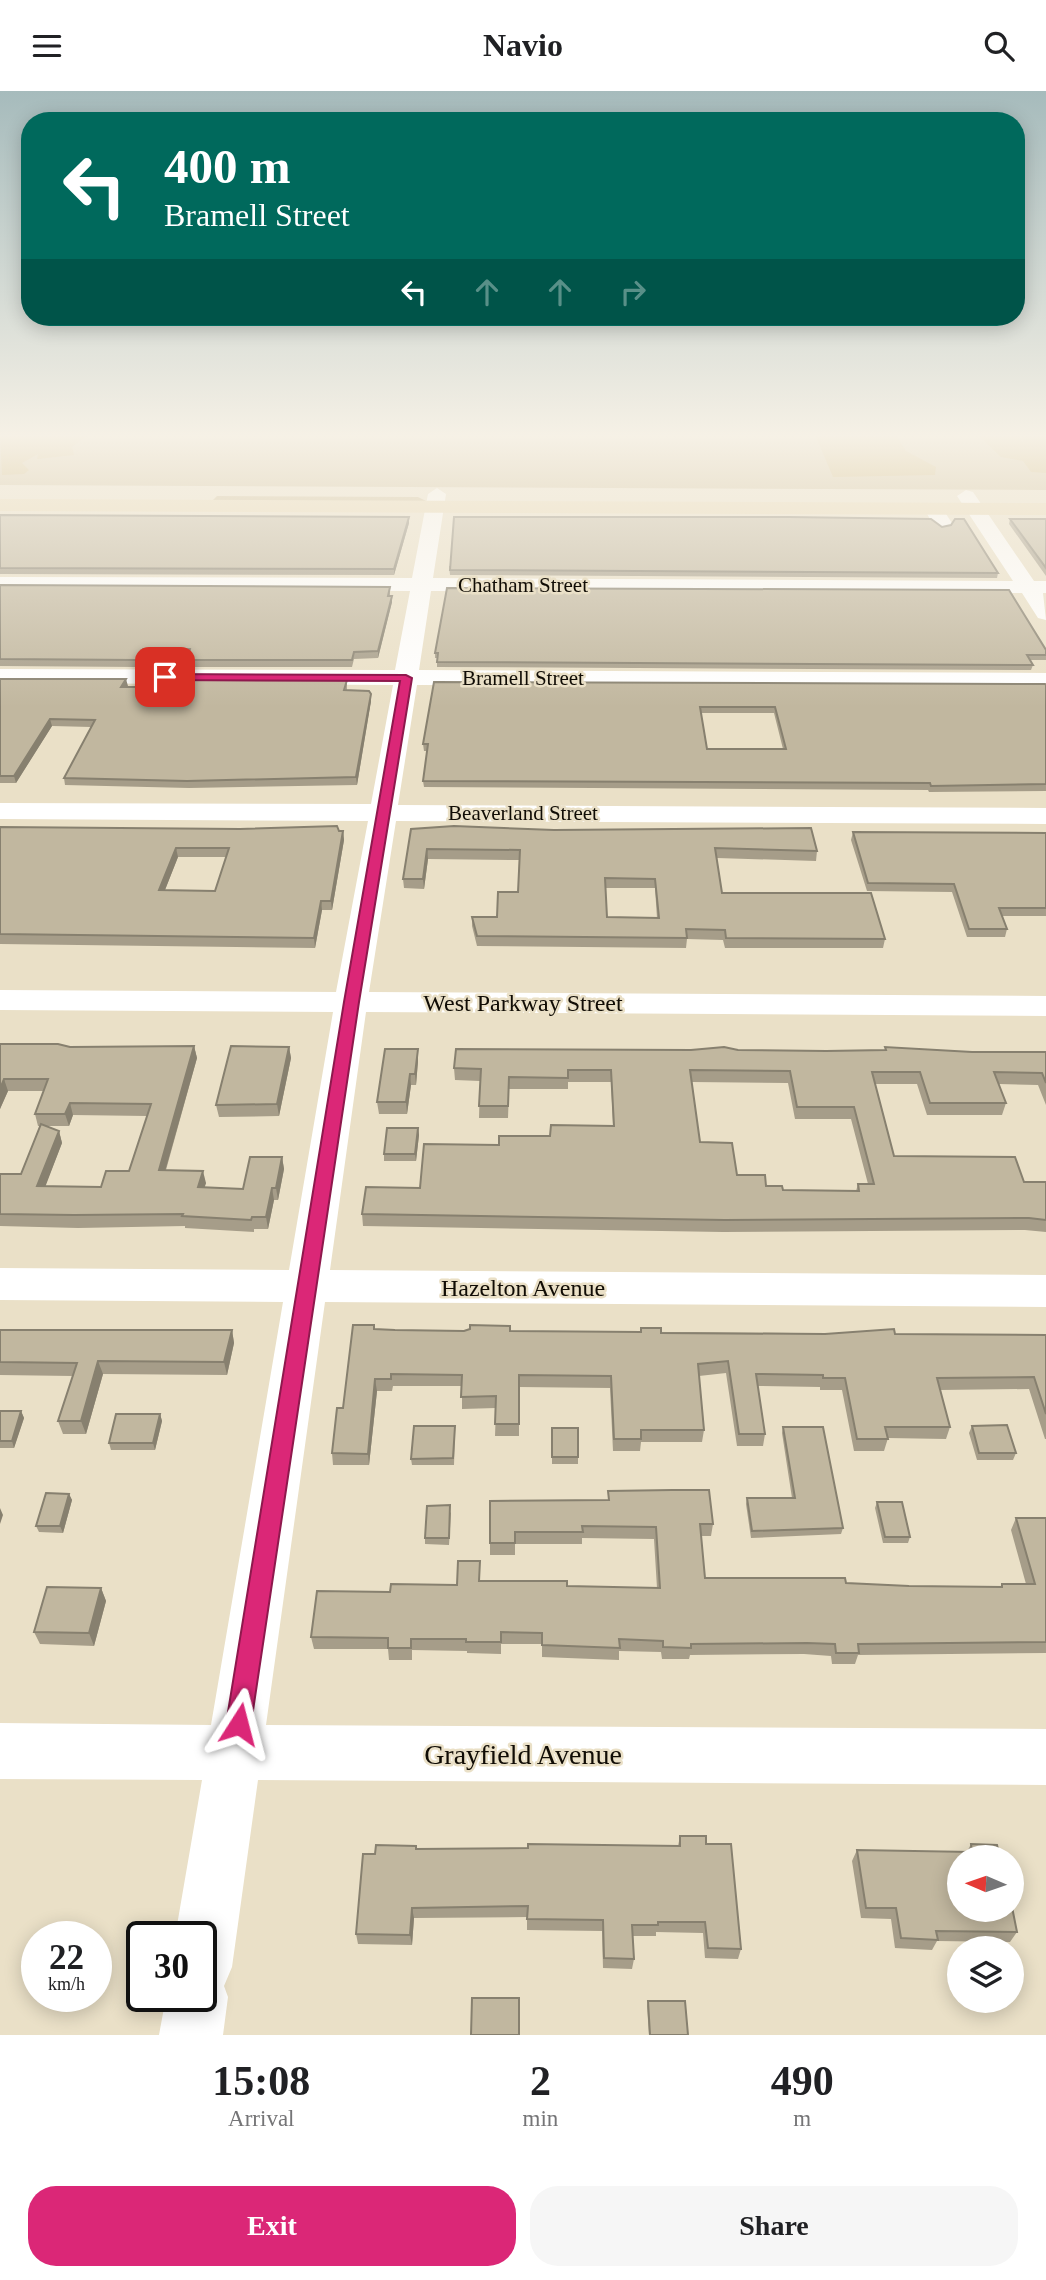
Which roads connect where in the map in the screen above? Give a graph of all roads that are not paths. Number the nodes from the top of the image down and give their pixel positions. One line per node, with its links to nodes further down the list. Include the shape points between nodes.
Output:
1 (432, 526): 4 (street)
2 (989, 526): 5 (street)
3 (0, 583): 4 (street, Chatham Street)
4 (422, 585): 5 (street, Chatham Street); 8 (street)
5 (1037, 587): 6 (street)
6 (1046, 613)
7 (0, 676): 8 (street, Bramell Street)
8 (406, 678): 9 (street, Bramell Street); 11 (street)
9 (1046, 680)
10 (0, 811): 11 (street, Beaverland Street)
11 (384, 813): 12 (street, Beaverland Street); 14 (street)
12 (1046, 816)
13 (0, 1000): 14 (street, West Parkway Street)
14 (351, 1002): 15 (street, West Parkway Street); 17 (street)
15 (1046, 1006)
16 (0, 1284): 17 (street, Hazelton Avenue)
17 (307, 1287): 18 (street, Hazelton Avenue); 20 (street)
18 (1046, 1291)
19 (0, 1751): 20 (street, Grayfield Avenue)
20 (234, 1752): 21 (street, Grayfield Avenue); 22 (street)
21 (1046, 1756)
22 (208, 1921)
23 (195, 2012): 24 (street)
24 (191, 2035)

